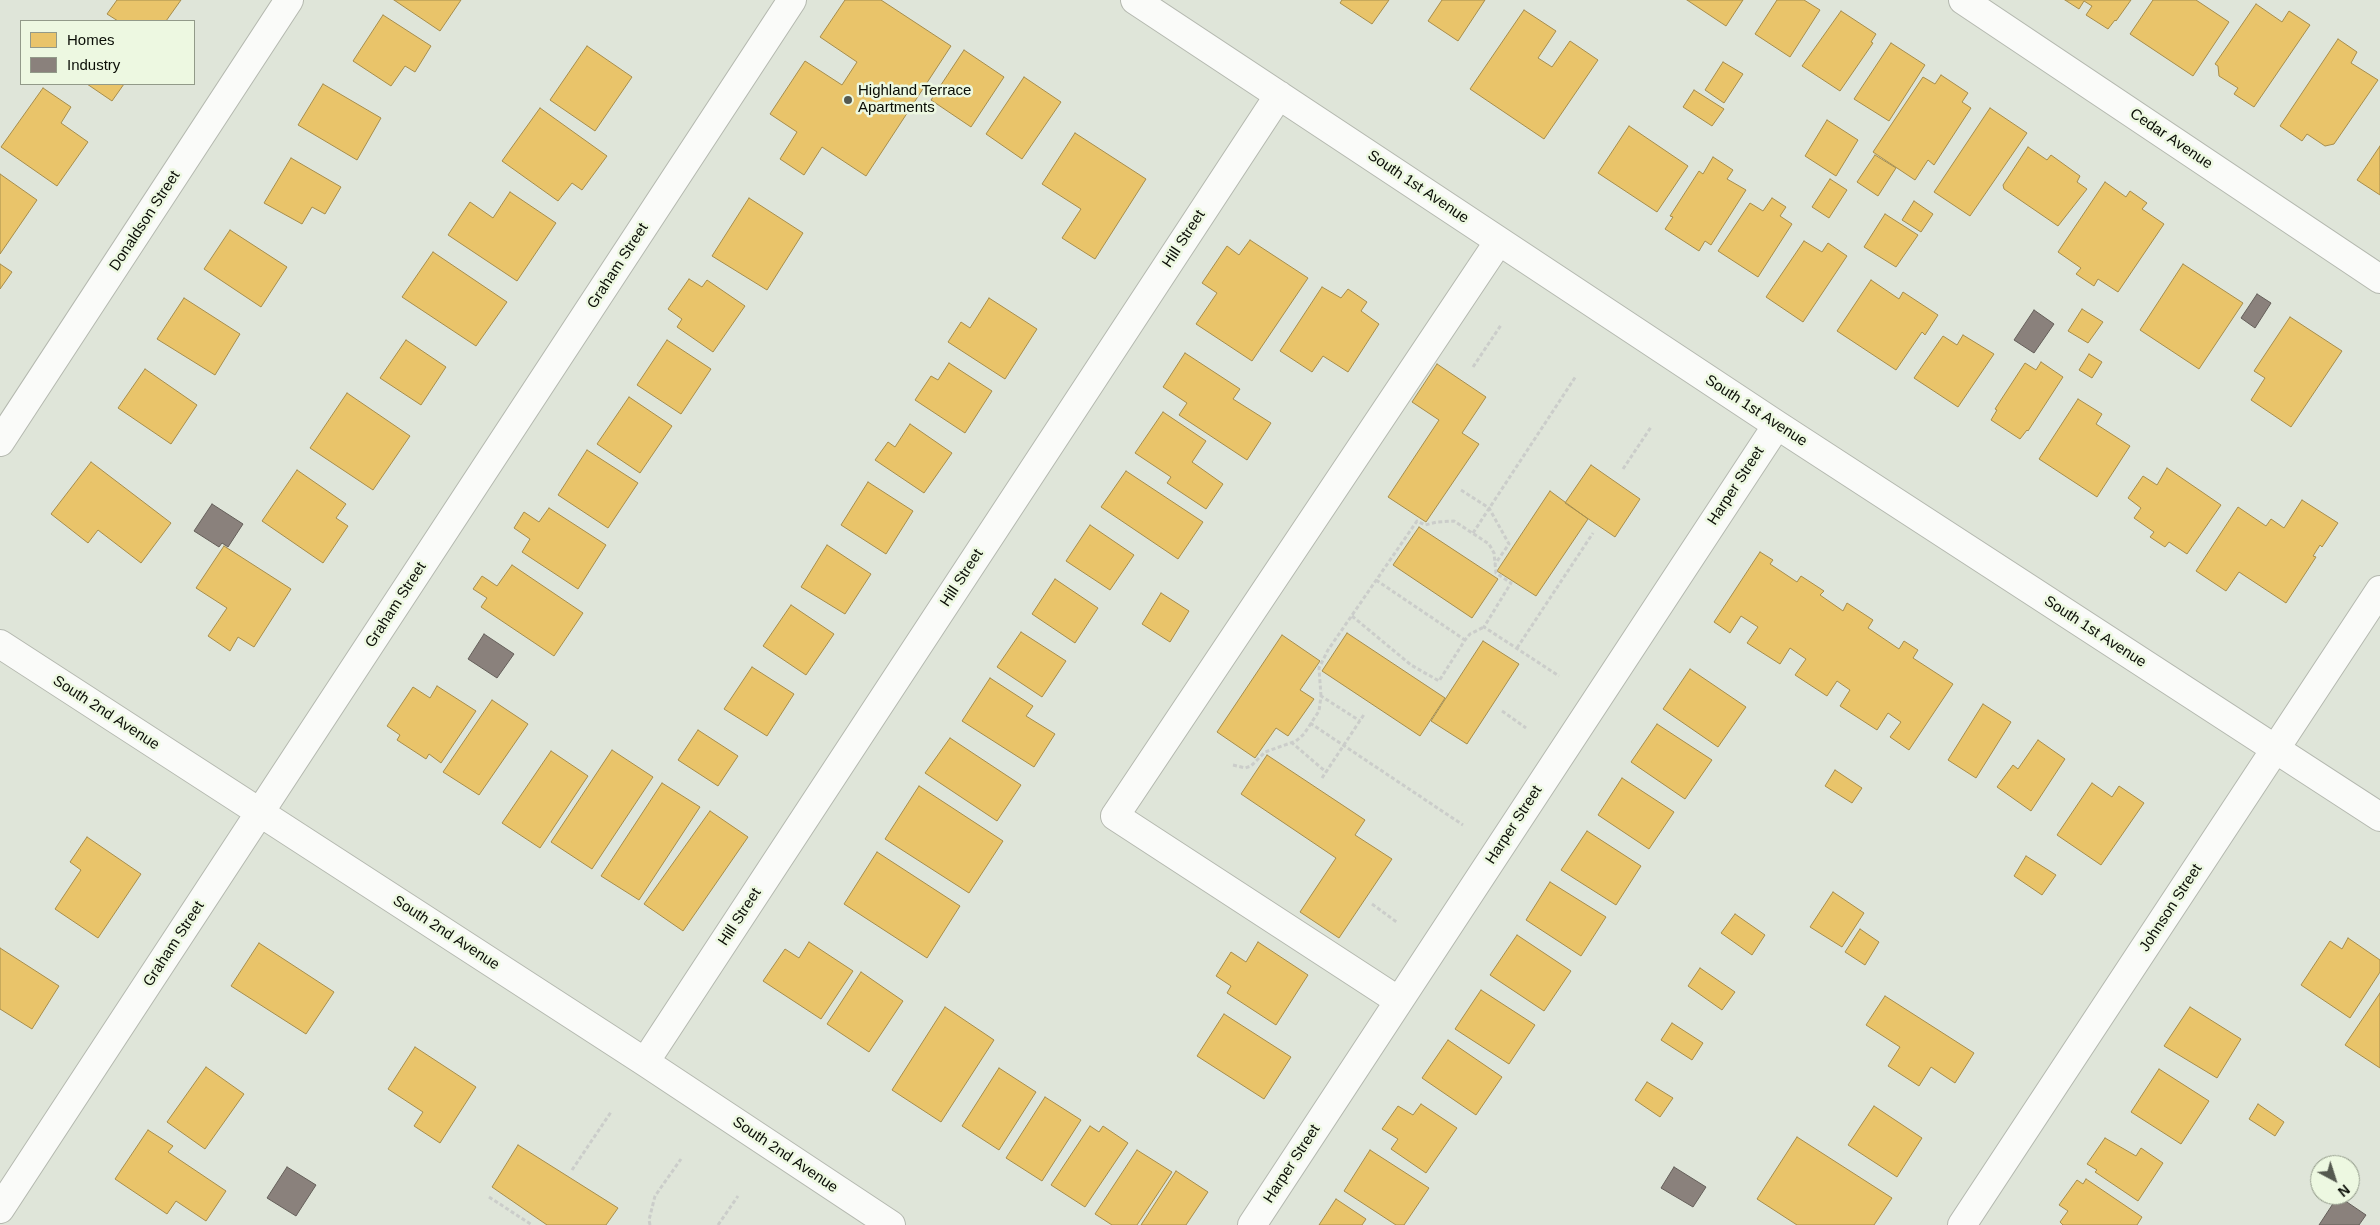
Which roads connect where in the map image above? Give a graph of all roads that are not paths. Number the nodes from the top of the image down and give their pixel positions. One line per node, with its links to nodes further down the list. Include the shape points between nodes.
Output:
1 (289, 0): 9 (street, Donaldson Street)
2 (792, 0): 13 (street, Graham Street)
3 (1135, 0): 5 (street, South 1st Avenue)
4 (1963, 0): 7 (street, Cedar Avenue)
5 (1279, 95): 6 (street, South 1st Avenue); 16 (street, Hill Street)
6 (1500, 241): 8 (street, South 1st Avenue); 15 (street, via 1115,816)
7 (2380, 279)
8 (1777, 425): 12 (street, South 1st Avenue); 15 (street, Harper Street)
9 (0, 442)
10 (2380, 590): 12 (street, Johnson Street)
11 (0, 644): 13 (street, South 2nd Avenue)
12 (2276, 748): 14 (street, South 1st Avenue); 20 (street, Johnson Street)
13 (260, 813): 16 (street, South 2nd Avenue); 17 (street, Graham Street)
14 (2380, 817)
15 (1398, 1001): 19 (street, Harper Street)
16 (645, 1062): 18 (street, South 2nd Avenue)
17 (0, 1209)
18 (891, 1225)
19 (1252, 1225)
20 (1962, 1225)

